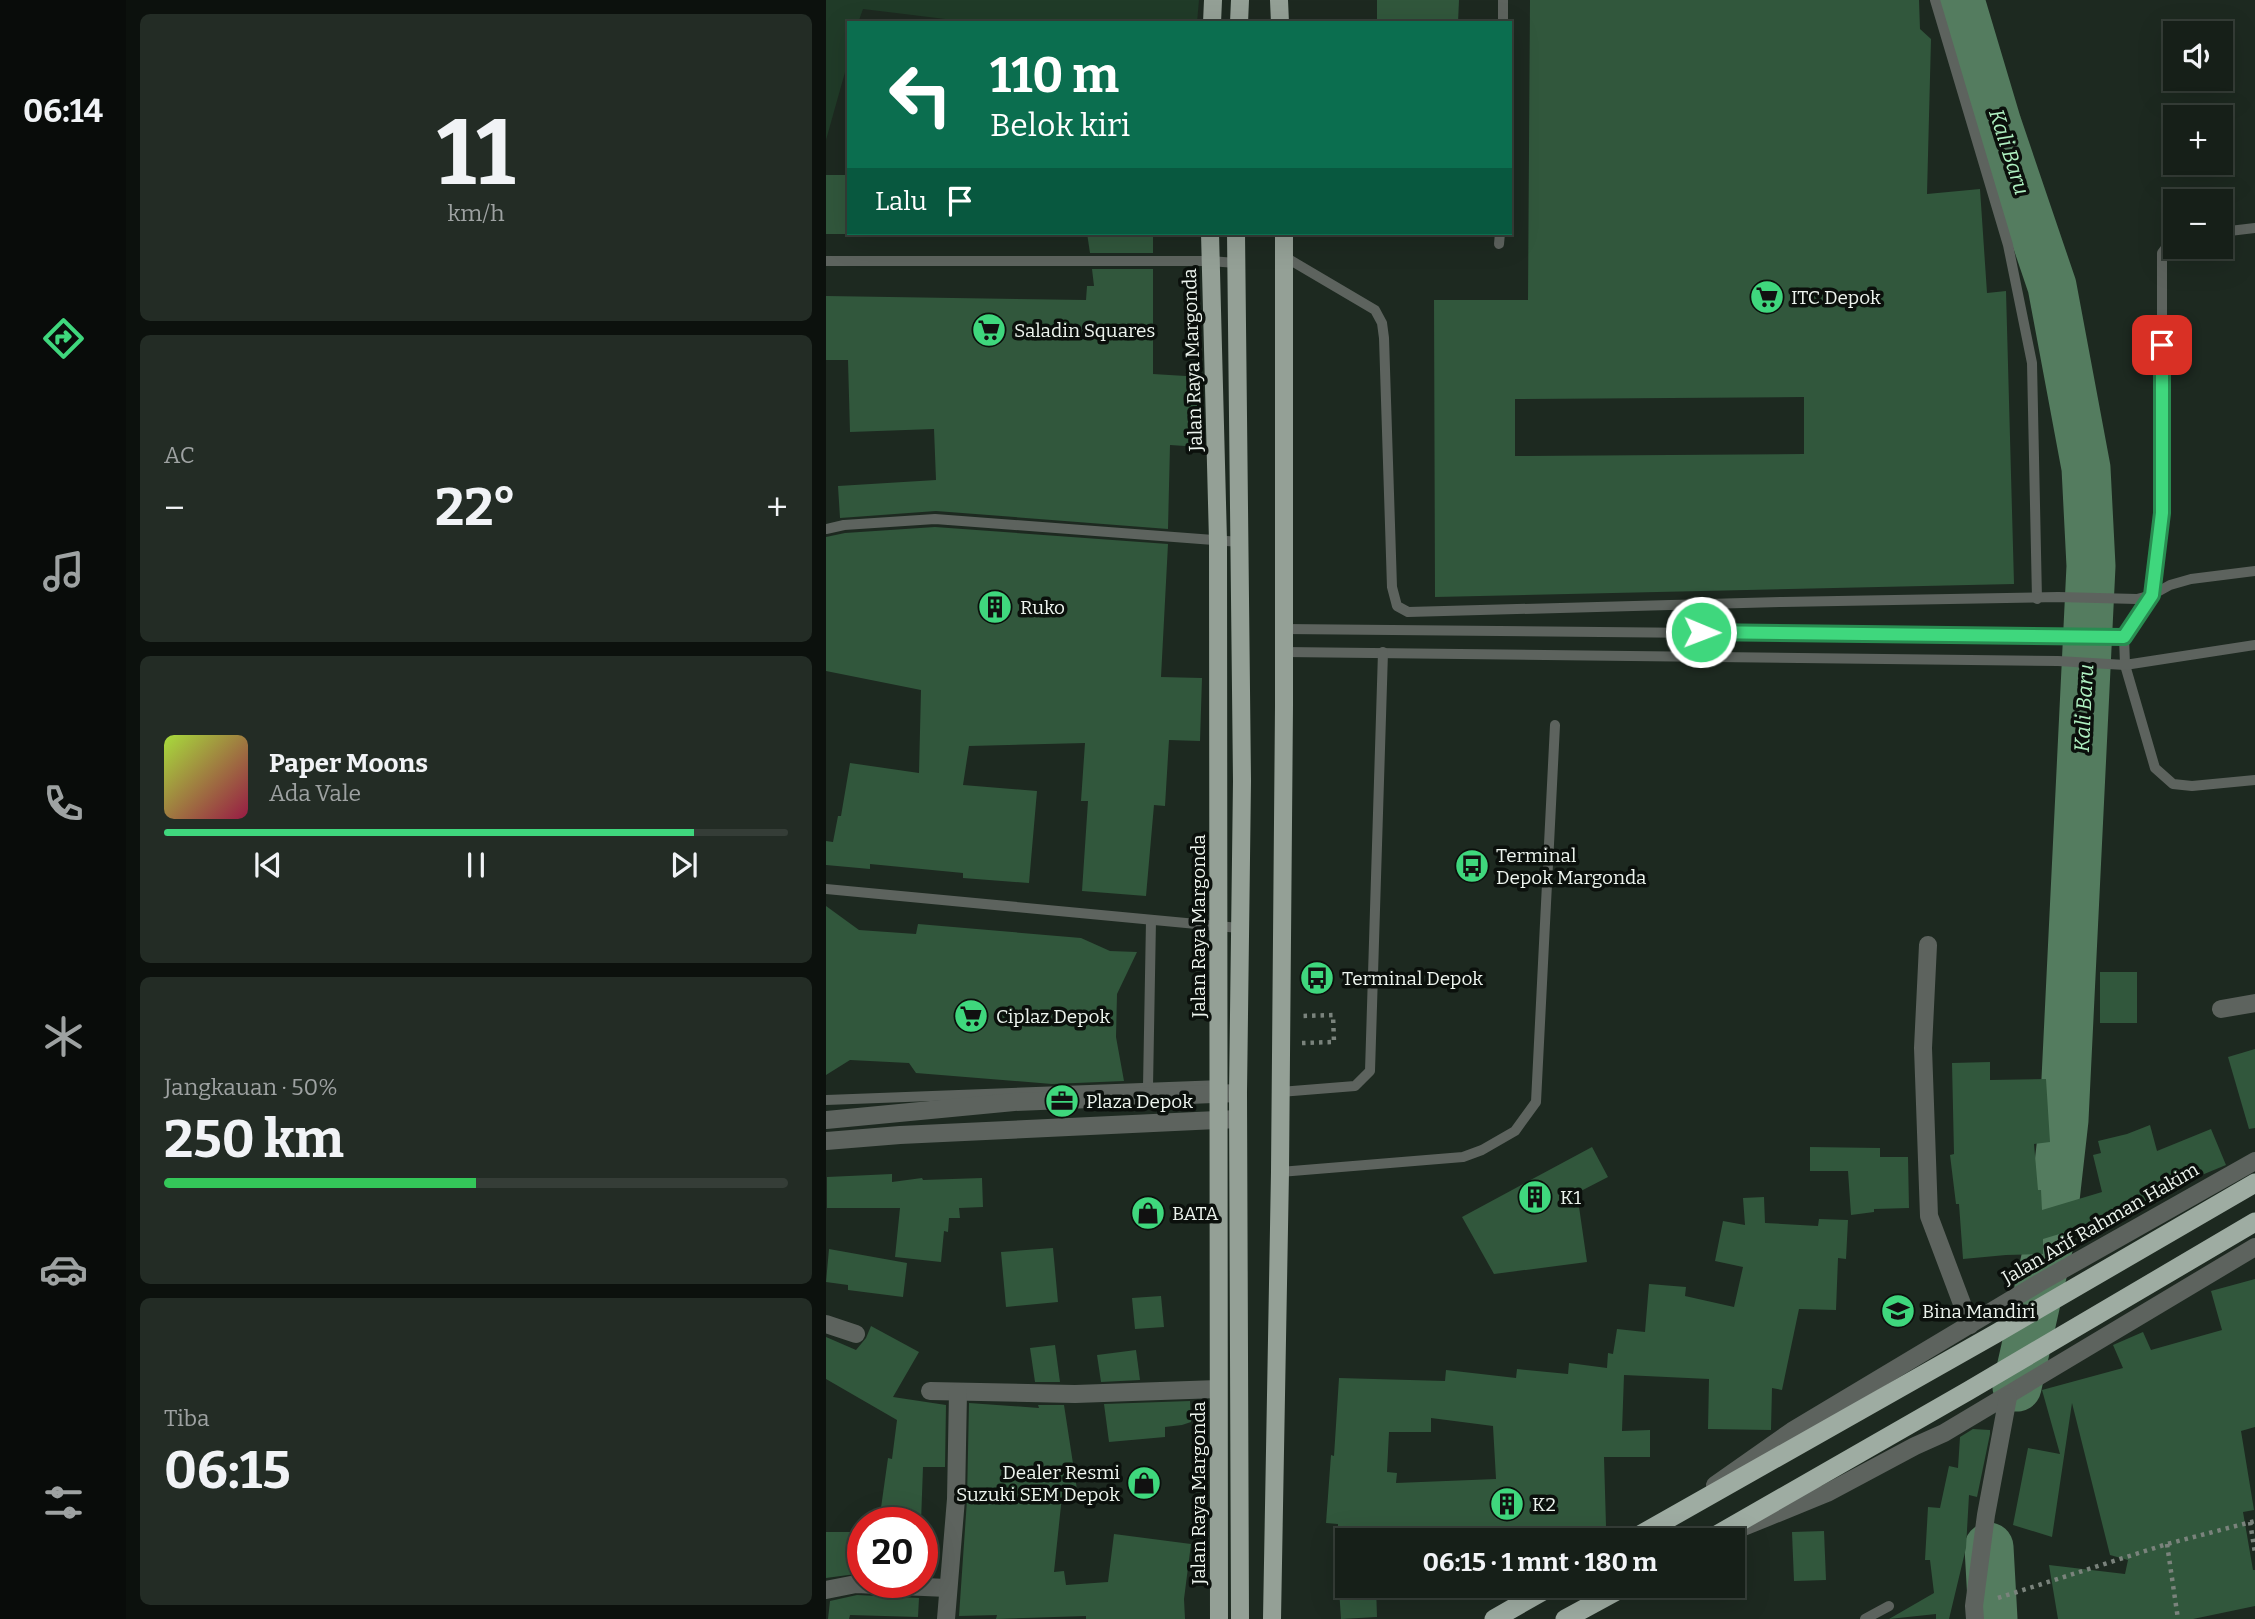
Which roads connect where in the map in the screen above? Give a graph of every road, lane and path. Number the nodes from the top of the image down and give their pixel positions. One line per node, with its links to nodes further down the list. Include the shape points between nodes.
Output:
1 (1213, 0): 6 (main road)
2 (1240, 0): 7 (main road)
3 (1279, 0): 8 (main road)
4 (1503, 0): 9 (lane)
5 (1935, 0): 25 (lane, via 2008,245 2032,363)
6 (1212, 21)
7 (1239, 21)
8 (1280, 21)
9 (1503, 21)
10 (2255, 228): 11 (lane)
11 (2233, 231)
12 (1210, 235): 18 (main road, Jalan Raya Margonda)
13 (1236, 235): 19 (main road)
14 (1284, 235): 16 (main road)
15 (2163, 252): 24 (lane, via 2162,513)
16 (1285, 257): 25 (lane, via 1376,310 1382,323 1392,587 1396,606 1408,612); 26 (main road)
17 (826, 261): 18 (lane)
18 (1210, 261): 19 (lane); 21 (main road, Jalan Raya Margonda)
19 (1236, 262): 22 (main road)
20 (826, 529): 21 (lane, via 935,519)
21 (1218, 541): 22 (lane); 30 (main road, Jalan Raya Margonda)
22 (1240, 542): 29 (main road)
23 (2255, 571): 24 (lane, via 2191,579)
24 (2152, 595): 25 (lane); 27 (lane)
25 (2037, 599)
26 (1284, 629): 27 (lane); 31 (main road)
27 (2124, 637): 33 (lane)
28 (2255, 645): 33 (lane)
29 (1240, 649): 30 (main road); 37 (main road)
30 (1218, 651): 36 (main road, Jalan Raya Margonda)
31 (1284, 652): 32 (lane); 45 (main road)
32 (1383, 652): 33 (lane); 50 (lane, via 1370,1071 1355,1086)
33 (2125, 665): 35 (lane, via 2155,768 2172,784)
34 (1555, 725): 57 (lane, via 1536,1102 1515,1131 1463,1157)
35 (2255, 780)
36 (1218, 781): 37 (main road); 40 (main road, Jalan Raya Margonda)
37 (1242, 781): 41 (main road)
38 (826, 889): 39 (lane)
39 (1151, 920): 40 (lane); 47 (lane)
40 (1219, 926): 41 (lane); 48 (main road, Jalan Raya Margonda)
41 (1239, 928): 49 (main road)
42 (1927, 945): 62 (street, via 1923,1048 1930,1216)
43 (2255, 1003): 44 (street)
44 (2221, 1009)
45 (1281, 1017): 46 (path, via 1333,1015); 50 (main road)
46 (1334, 1042)
47 (1148, 1087): 48 (lane); 51 (lane)
48 (1218, 1089): 49 (street); 53 (street); 54 (main road, Jalan Raya Margonda)
49 (1238, 1089): 52 (main road)
50 (1280, 1092): 57 (main road)
51 (826, 1100)
52 (1238, 1119): 54 (street); 83 (main road)
53 (826, 1120)
54 (1218, 1120): 55 (street); 64 (main road, Jalan Raya Margonda)
55 (826, 1142)
56 (2255, 1161): 62 (street, Jalan Arif Rahman Hakim)
57 (1280, 1172): 84 (main road)
58 (2255, 1183): 68 (highway, Jalan Arif Rahman Hakim)
59 (2255, 1222): 71 (highway)
60 (2255, 1247): 67 (street)
61 (826, 1324): 63 (street)
62 (1970, 1325): 68 (street, Jalan Arif Rahman Hakim, via 1792,1431)
63 (856, 1334)
64 (1218, 1389): 66 (street, via 1075,1394); 82 (main road, Jalan Raya Margonda)
65 (930, 1391): 66 (street)
66 (958, 1391): 75 (street, via 956,1499)
67 (2008, 1397): 72 (street, via 1827,1493); 88 (street, via 1986,1515)
68 (1687, 1508): 70 (highway, Jalan Arif Rahman Hakim)
69 (2253, 1522): 73 (path); 74 (path)
70 (1652, 1528)
71 (1730, 1528)
72 (1738, 1528)
73 (2166, 1544): 77 (path); 89 (path)
74 (2255, 1553)
75 (947, 1588): 76 (street, via 856,1584); 81 (street)
76 (826, 1590)
77 (2000, 1597)
78 (1531, 1598): 85 (highway)
79 (1604, 1598): 86 (highway)
80 (1889, 1606): 87 (lane)
81 (946, 1619)
82 (1219, 1619)
83 (1240, 1619)
84 (1272, 1619)
85 (1494, 1619)
86 (1565, 1619)
87 (1865, 1619)
88 (1975, 1619)
89 (2178, 1619)

